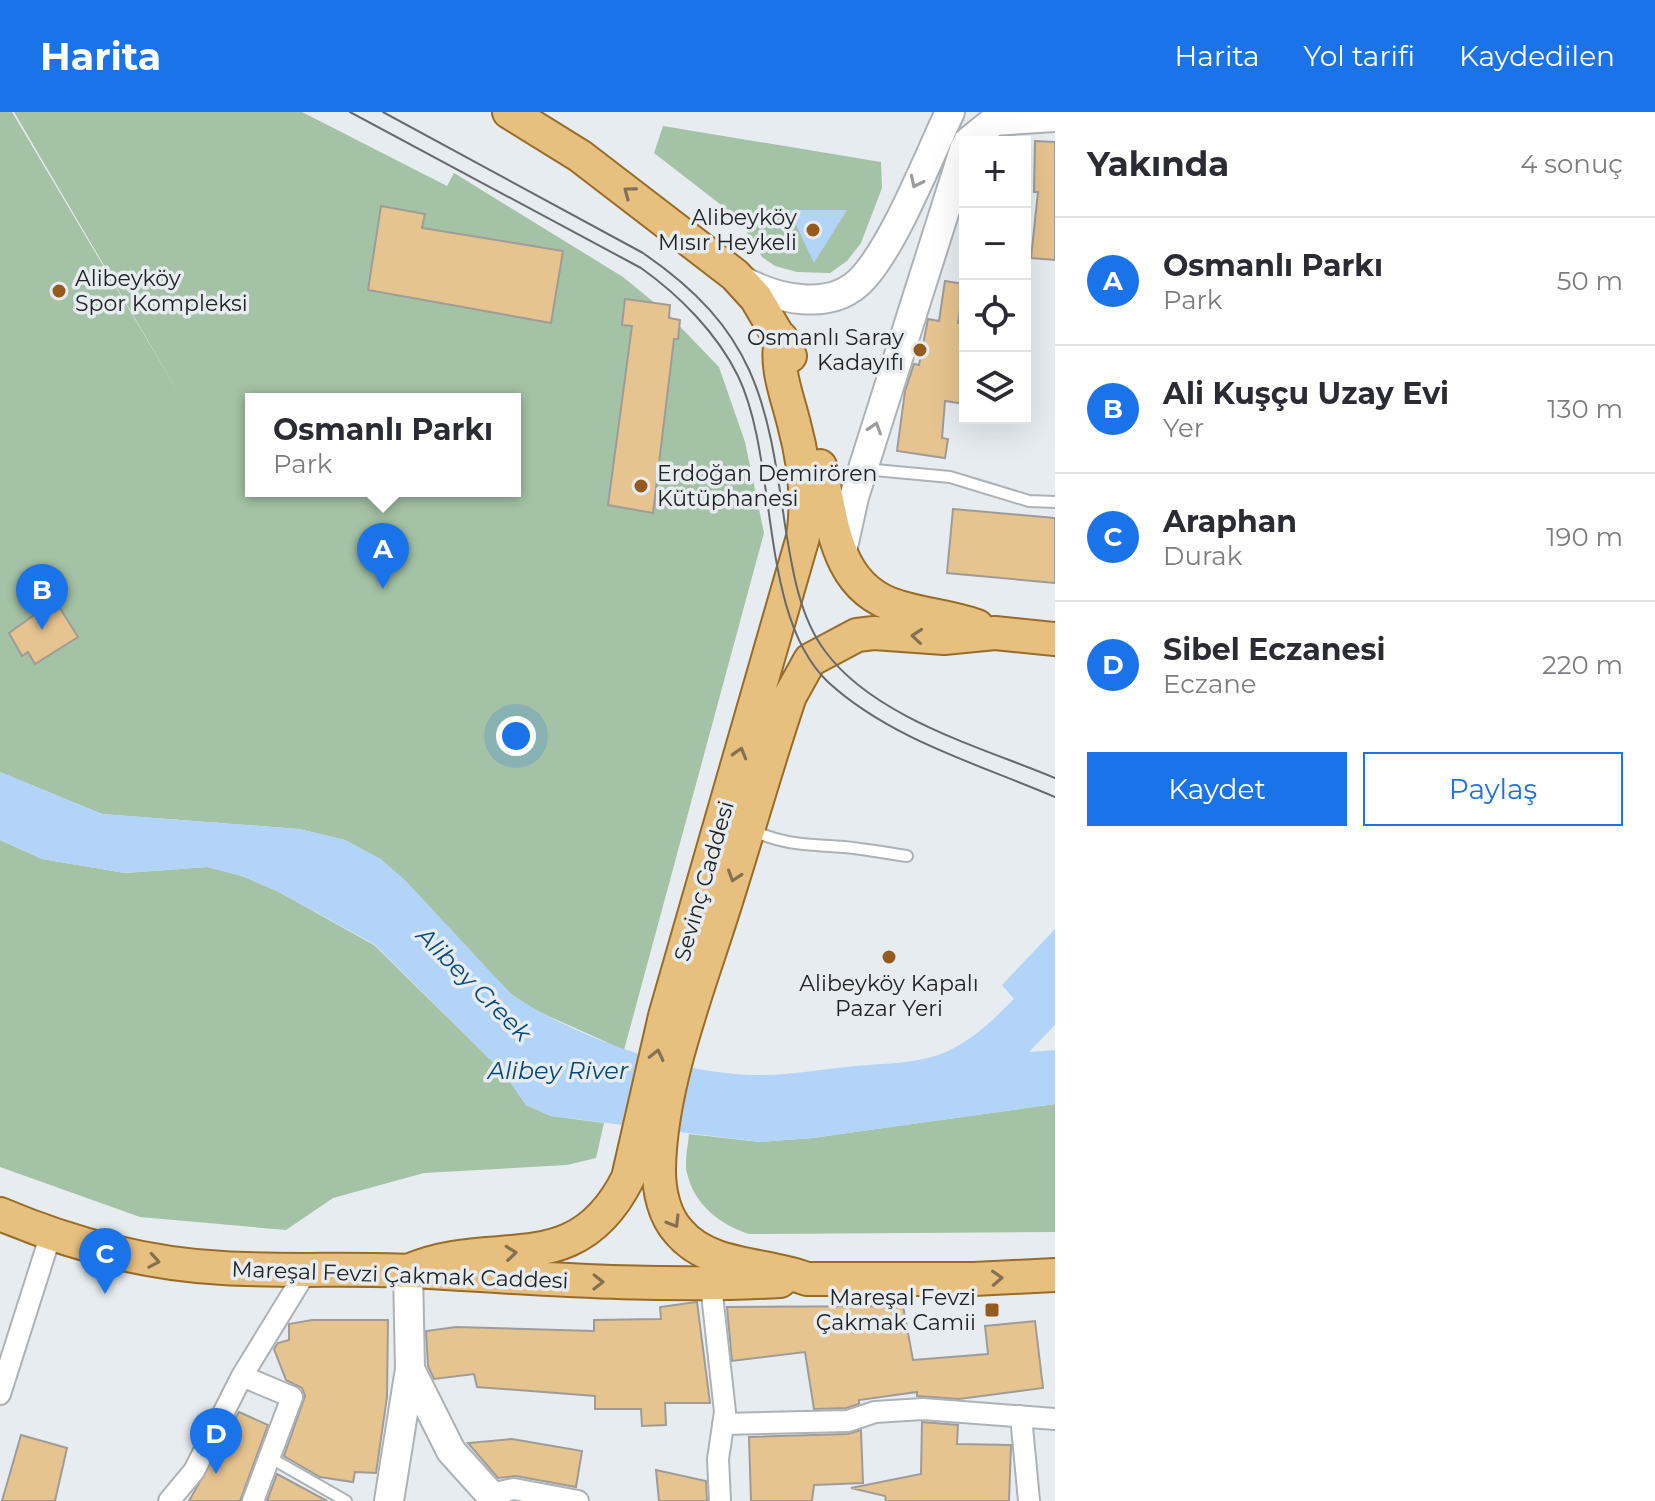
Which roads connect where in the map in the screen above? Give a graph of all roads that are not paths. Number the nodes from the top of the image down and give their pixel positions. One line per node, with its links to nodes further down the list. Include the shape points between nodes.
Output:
1 (509, 112): 7 (main road, one-way to 1, via 580,156)
2 (950, 112): 7 (main road, one-way to 7, via 863,280 842,292 800,302 756,289)
3 (1015, 115): 4 (main road); 5 (main road, via 994,121)
4 (1055, 117)
5 (975, 136)
6 (959, 166): 9 (main road, one-way to 6)
7 (735, 275): 8 (main road)
8 (781, 338): 11 (main road, via 804,396); 16 (main road, Sevinç Caddesi, one-way to 8, via 803,537 804,471 777,358)
9 (862, 469): 10 (lane, via 950,477 1029,501); 11 (main road)
10 (1055, 502)
11 (841, 557): 12 (main road, via 861,585 895,606)
12 (995, 633): 13 (main road); 14 (main road, Sevinç Caddesi, one-way to 14, via 944,638 857,635 810,660 790,696)
13 (1055, 639)
14 (749, 829): 15 (lane, via 816,848); 16 (main road, Sevinç Caddesi, one-way to 16)
15 (907, 856)
16 (677, 1019): 17 (main road)
17 (648, 1148): 21 (main road, one-way to 17, via 436,1259 534,1250 576,1237 616,1201); 23 (main road, one-way to 23, via 668,1215 696,1248)
18 (0, 1214): 19 (main road, Mareşal Fevzi Çakmak Caddesi)
19 (51, 1234): 20 (main road, Mareşal Fevzi Çakmak Caddesi, one-way to 20, via 164,1263); 27 (street)
20 (307, 1270): 21 (main road, Mareşal Fevzi Çakmak Caddesi); 26 (street)
21 (408, 1271): 24 (main road, Mareşal Fevzi Çakmak Caddesi, one-way to 24); 25 (main road)
22 (1055, 1275): 23 (main road, one-way to 22)
23 (807, 1279): 24 (main road, Mareşal Fevzi Çakmak Caddesi)
24 (711, 1285): 30 (street)
25 (410, 1369): 32 (main road, via 451,1451); 36 (main road)
26 (242, 1376): 31 (street, via 292,1397); 33 (street, via 194,1471)
27 (0, 1394)
28 (1021, 1416): 29 (street); 30 (street, via 923,1409 875,1412 848,1421); 39 (street)
29 (1055, 1419)
30 (723, 1424): 38 (street)
31 (269, 1457): 34 (street); 35 (lane)
32 (493, 1497): 37 (street, via 514,1489)
33 (169, 1501)
34 (253, 1501)
35 (346, 1501)
36 (389, 1501)
37 (578, 1501)
38 (720, 1501)
39 (1029, 1501)

